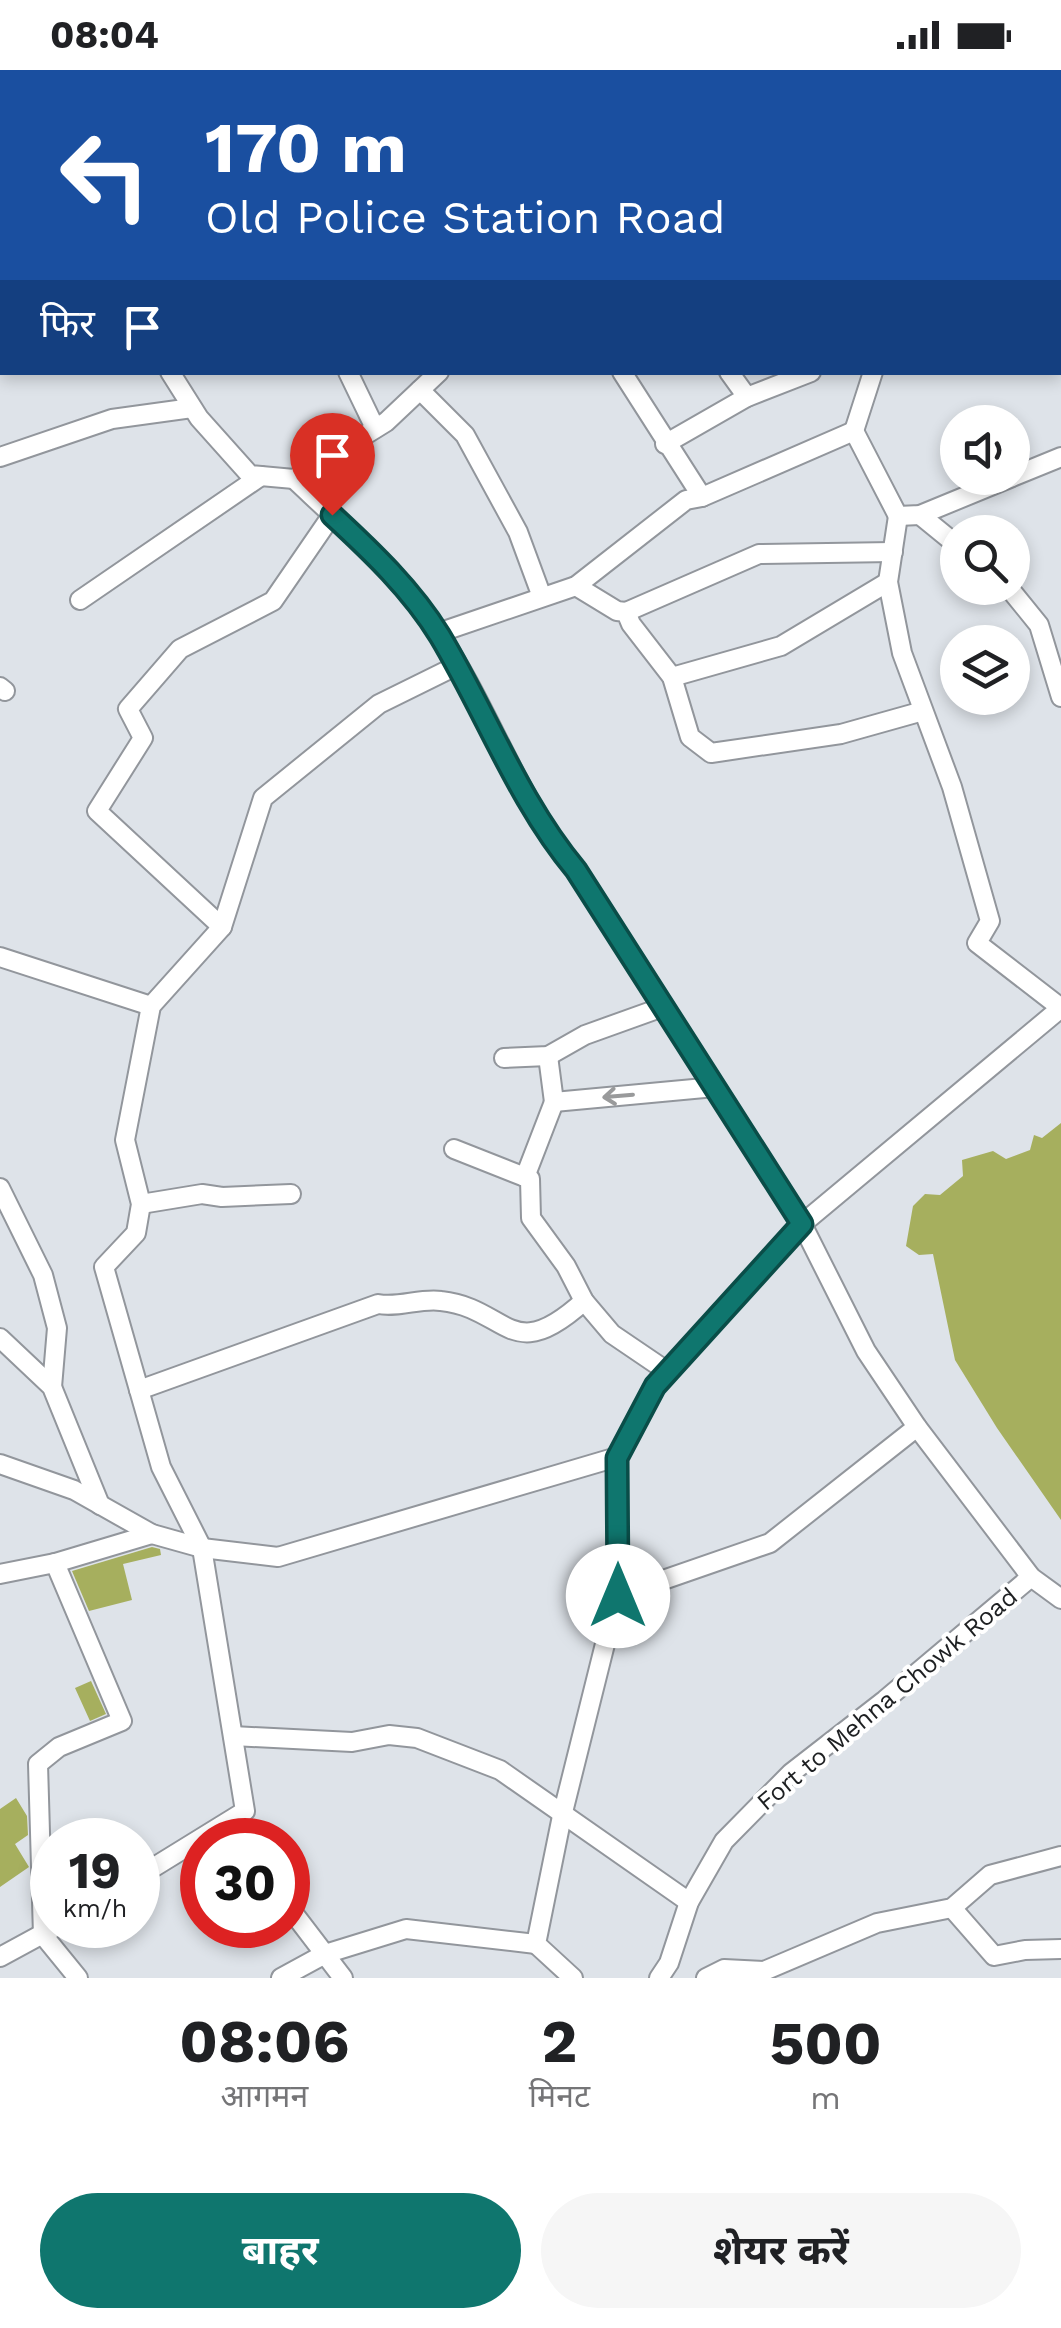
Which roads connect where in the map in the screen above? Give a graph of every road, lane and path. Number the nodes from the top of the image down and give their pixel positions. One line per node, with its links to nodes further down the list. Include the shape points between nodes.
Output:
1 (172, 375): 10 (street)
2 (349, 375): 11 (street)
3 (435, 375): 8 (street)
4 (624, 375): 13 (street)
5 (731, 375): 9 (street)
6 (804, 375): 9 (street)
7 (871, 375): 12 (street)
8 (420, 390): 11 (street); 28 (street, via 465,435 518,532)
9 (748, 397): 13 (street)
10 (192, 408): 15 (street, via 112,420); 17 (street, via 250,475)
11 (375, 428): 18 (street)
12 (854, 431): 20 (street); 23 (street)
13 (664, 444): 20 (street)
14 (1061, 456): 16 (street)
15 (0, 458)
16 (1030, 469)
17 (262, 476): 18 (street); 29 (street)
18 (294, 479): 21 (street)
19 (968, 495): 22 (street)
20 (702, 497): 27 (street, via 686,500)
21 (332, 515): 32 (street, via 394,575); 37 (street, via 272,601 180,648 128,709 143,738 97,811)
22 (920, 515): 23 (street); 24 (street)
23 (898, 516): 25 (street)
24 (940, 531)
25 (893, 552): 26 (street); 31 (street, via 759,554)
26 (888, 582): 34 (street, via 781,646); 36 (street, via 902,654)
27 (576, 586): 28 (street); 31 (street)
28 (542, 598): 32 (street)
29 (80, 600)
30 (1023, 605): 35 (street, via 1039,624)
31 (626, 612): 34 (street)
32 (438, 633): 33 (street)
33 (456, 666): 37 (street, via 379,704 263,798); 40 (street, via 550,839)
34 (672, 677): 36 (street, via 690,737 711,753 841,734)
35 (1061, 697)
36 (923, 711): 41 (street, via 990,921 977,943)
37 (222, 927): 39 (street)
38 (0, 957): 39 (street)
39 (151, 1006): 50 (street, via 124,1140)
40 (663, 1007): 42 (street); 44 (street)
41 (1061, 1008): 51 (street)
42 (548, 1056): 43 (street); 45 (street)
43 (504, 1058)
44 (715, 1087): 45 (street, one-way to 45); 51 (street)
45 (554, 1102): 47 (street)
46 (454, 1149): 47 (street)
47 (525, 1177): 52 (street, via 531,1218)
48 (0, 1188): 55 (street, via 43,1275 57,1328)
49 (291, 1194): 50 (street, via 202,1194)
50 (141, 1204): 56 (street, via 136,1233 104,1266)
51 (802, 1224): 54 (street); 57 (street, via 866,1351)
52 (584, 1300): 54 (street, via 612,1334); 56 (street, via 560,1322 524,1334 440,1300 378,1304)
53 (0, 1338): 55 (street)
54 (668, 1372): 58 (street)
55 (52, 1387): 60 (street)
56 (139, 1390): 62 (street, via 160,1466)
57 (916, 1426): 65 (street); 66 (street, via 770,1543)
58 (617, 1458): 62 (street, via 278,1557); 66 (street)
59 (0, 1464): 60 (street)
60 (100, 1505): 61 (street)
61 (152, 1534): 62 (street); 63 (street)
62 (202, 1548): 68 (street)
63 (55, 1562): 64 (street); 70 (street, via 122,1721 59,1747 38,1764)
64 (0, 1574)
65 (1030, 1576): 67 (street); 73 (street, Fort to Mehna Chowk Road, via 791,1773 724,1841)
66 (618, 1596): 69 (street)
67 (1061, 1598)
68 (233, 1736): 69 (street, via 417,1738 500,1770); 71 (street, via 245,1811)
69 (562, 1816): 73 (street); 77 (street)
70 (42, 1818)
71 (234, 1818)
72 (1061, 1856): 74 (street, via 990,1875)
73 (689, 1902): 86 (street, Fort to Mehna Chowk Road)
74 (952, 1908): 79 (street, via 994,1956); 87 (street, via 877,1924 764,1971 724,1970)
75 (310, 1935): 80 (street)
76 (30, 1941): 81 (street)
77 (536, 1944): 80 (street, via 406,1929); 85 (street)
78 (61, 1948): 82 (street)
79 (1061, 1949)
80 (324, 1954): 83 (street); 84 (street)
81 (0, 1957)
82 (78, 1978)
83 (282, 1978)
84 (343, 1978)
85 (573, 1978)
86 (659, 1978)
87 (706, 1978)

